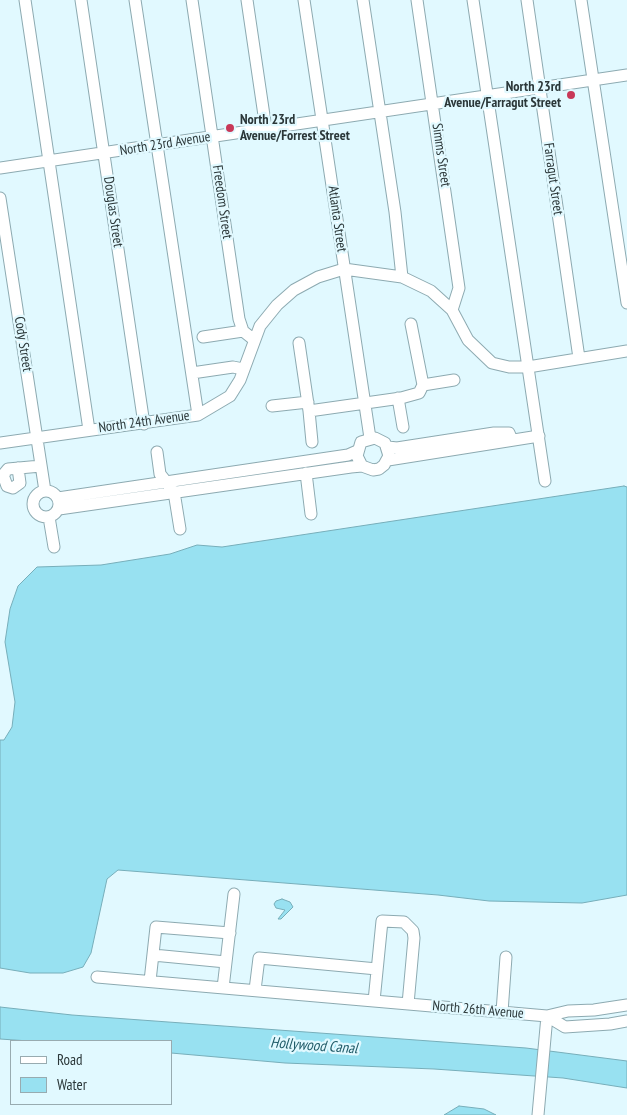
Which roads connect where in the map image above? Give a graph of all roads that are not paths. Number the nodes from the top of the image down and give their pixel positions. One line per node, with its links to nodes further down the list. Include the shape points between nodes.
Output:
1 (25, 0): 23 (street)
2 (81, 0): 22 (street, Douglas Street)
3 (135, 0): 21 (street)
4 (192, 0): 20 (street, Freedom Street)
5 (247, 0): 19 (street)
6 (304, 0): 18 (street, Atlanta Street)
7 (363, 0): 17 (street)
8 (417, 0): 16 (street, Simms Street)
9 (473, 0): 15 (street)
10 (527, 0): 14 (street, Farragut Street)
11 (581, 0): 13 (street)
12 (627, 75): 13 (street, North 23rd Avenue)
13 (593, 80): 14 (street, North 23rd Avenue); 28 (street)
14 (540, 87): 15 (street, North 23rd Avenue); 36 (street, Farragut Street)
15 (487, 96): 16 (street, North 23rd Avenue); 37 (street)
16 (434, 104): 17 (street, North 23rd Avenue); 29 (street, Simms Street, via 459,288)
17 (380, 112): 18 (street, North 23rd Avenue); 27 (street)
18 (323, 120): 19 (street, North 23rd Avenue); 26 (street, Atlanta Street)
19 (266, 129): 20 (street, North 23rd Avenue)
20 (212, 138): 21 (street, North 23rd Avenue); 31 (street, Freedom Street)
21 (157, 146): 22 (street, North 23rd Avenue); 39 (street)
22 (104, 154): 23 (street, North 23rd Avenue); 47 (street, Douglas Street)
23 (49, 161): 24 (street, North 23rd Avenue); 49 (street)
24 (0, 168)
25 (0, 198): 51 (street, Cody Street)
26 (344, 269): 27 (street, North 24th Avenue); 33 (street, North 24th Avenue, via 318,277 294,290 277,304); 43 (street, Atlanta Street)
27 (402, 277): 29 (street, North 24th Avenue, via 431,291)
28 (627, 303)
29 (452, 310): 37 (street, North 24th Avenue, via 468,340 492,363 508,367)
30 (411, 324): 41 (street)
31 (243, 331): 32 (street); 33 (street)
32 (203, 337)
33 (253, 339): 38 (street, North 24th Avenue)
34 (299, 344): 45 (street)
35 (627, 351): 36 (street, North 24th Avenue)
36 (579, 358): 37 (street, North 24th Avenue)
37 (528, 366): 50 (street)
38 (244, 369): 39 (street, via 234,367); 46 (street, North 24th Avenue, via 230,396)
39 (192, 373): 46 (street)
40 (454, 380): 41 (street)
41 (423, 385): 42 (street, via 419,393)
42 (398, 398): 43 (street); 48 (street)
43 (365, 403): 45 (street); 52 (street, Atlanta Street)
44 (272, 406): 45 (street)
45 (308, 407): 54 (street)
46 (198, 415): 47 (street, North 24th Avenue)
47 (144, 424): 49 (street, North 24th Avenue)
48 (403, 427)
49 (89, 430): 51 (street, North 24th Avenue)
50 (538, 436): 53 (street); 64 (street)
51 (37, 438): 55 (street, North 24th Avenue); 60 (street, Cody Street)
52 (370, 438): 56 (street, via 381,439); 57 (street, via 361,442)
53 (512, 440): 56 (street, via 509,433 494,433); 59 (street)
54 (312, 442)
55 (0, 443)
56 (388, 447): 59 (street)
57 (357, 451): 61 (street); 65 (street)
58 (156, 452): 65 (street, via 160,474)
59 (388, 460): 61 (street, via 379,469)
60 (41, 466): 62 (street); 66 (street, Cody Street)
61 (362, 466): 63 (street)
62 (18, 468)
63 (306, 473): 67 (street); 69 (street)
64 (545, 481)
65 (167, 482): 67 (street); 68 (street)
66 (45, 491): 68 (street, via 50,491); 70 (street, via 38,494 33,506 37,514)
67 (174, 492): 68 (street); 71 (street)
68 (58, 503): 70 (street)
69 (311, 514)
70 (49, 517): 72 (street)
71 (180, 528)
72 (54, 547)
73 (234, 894): 74 (street)
74 (230, 933): 75 (street, via 156,927); 77 (street)
75 (153, 955): 77 (street); 80 (street)
76 (506, 957): 86 (street)
77 (226, 962): 81 (street)
78 (377, 969): 82 (street, via 259,958); 83 (street); 84 (street, via 382,921 404,922 413,931 414,938)
79 (97, 976): 80 (street, North 26th Avenue)
80 (150, 981): 81 (street, North 26th Avenue)
81 (223, 988): 82 (street, North 26th Avenue)
82 (255, 990): 83 (street, North 26th Avenue)
83 (374, 1001): 84 (street, North 26th Avenue)
84 (408, 1004): 86 (street, North 26th Avenue)
85 (627, 1005): 87 (street, North 26th Avenue)
86 (502, 1012): 87 (street, North 26th Avenue)
87 (547, 1016): 88 (street, North 26th Avenue, via 565,1027); 89 (street)
88 (627, 1021)
89 (538, 1115)

